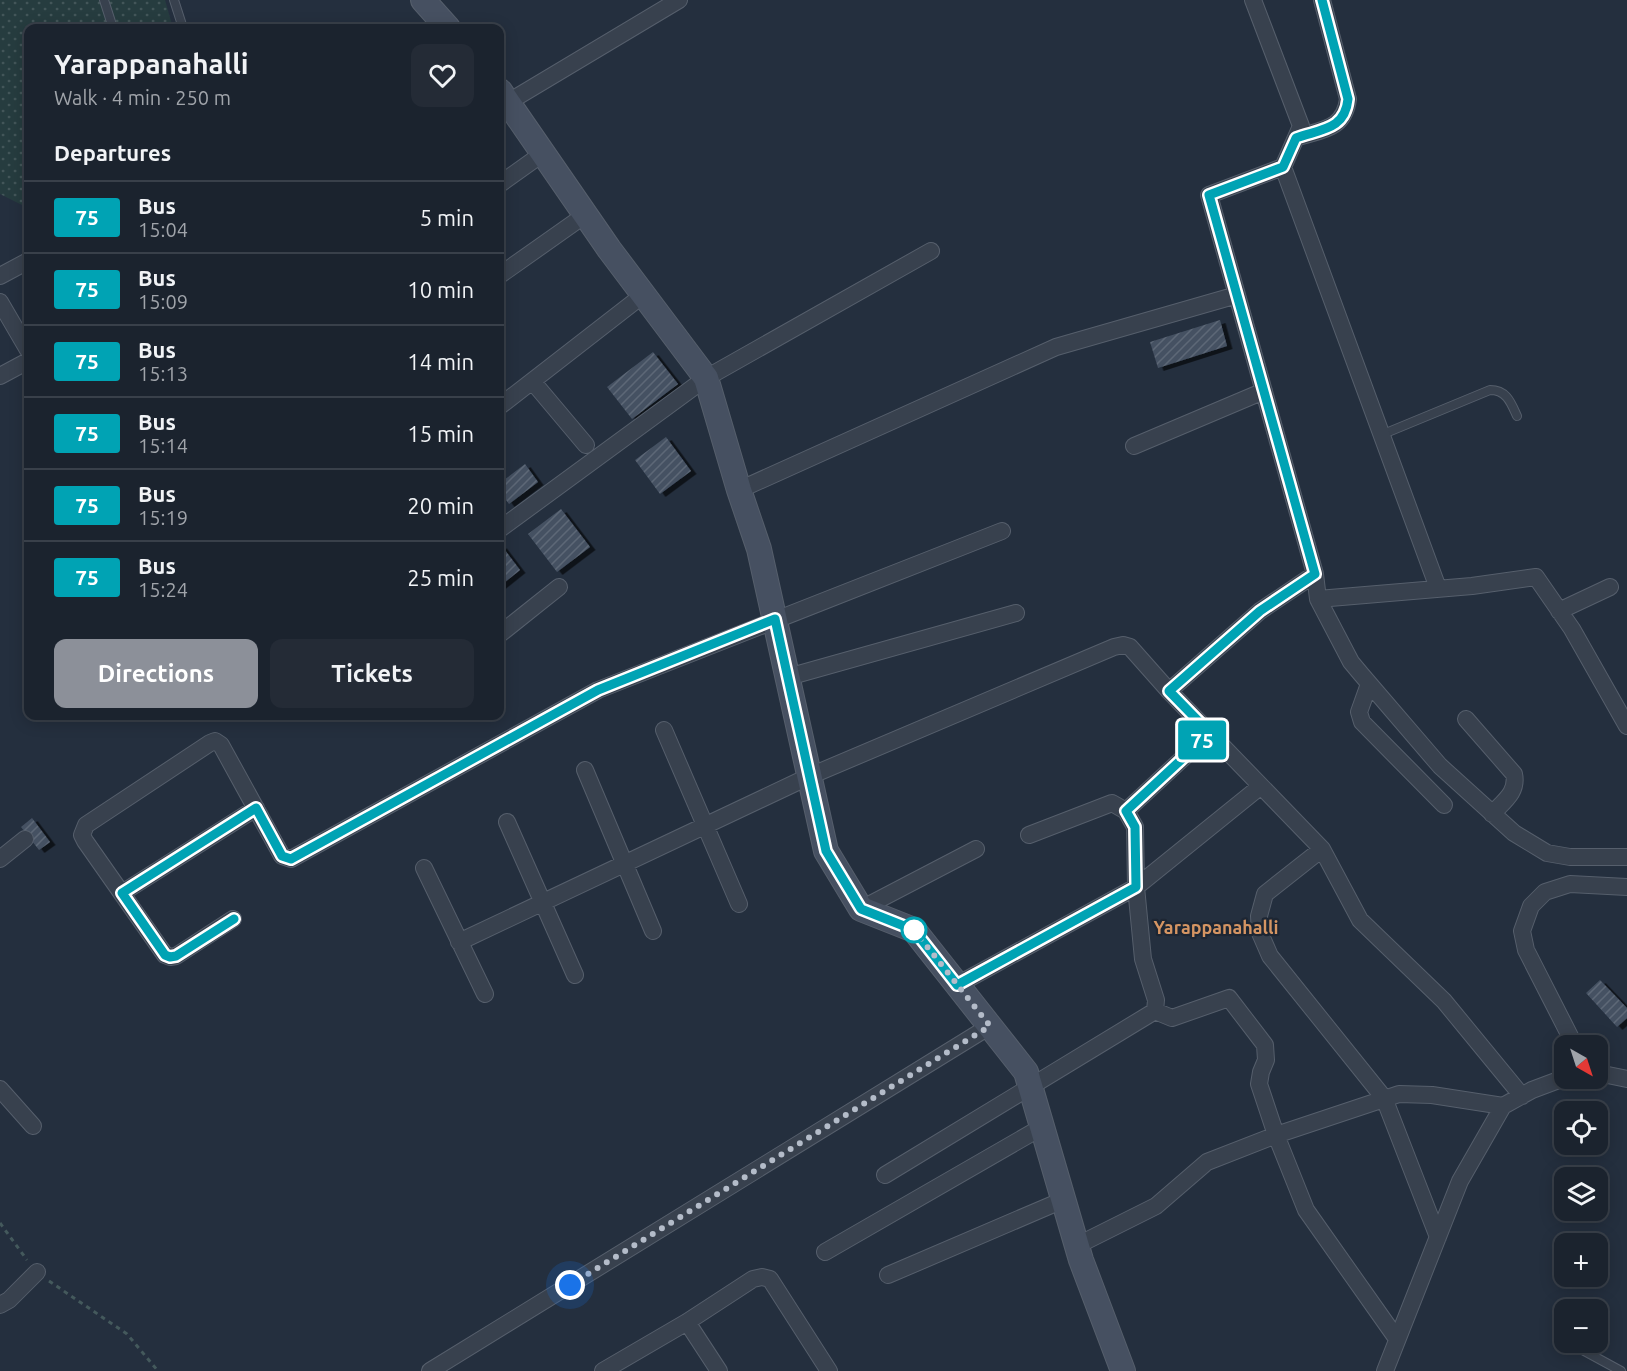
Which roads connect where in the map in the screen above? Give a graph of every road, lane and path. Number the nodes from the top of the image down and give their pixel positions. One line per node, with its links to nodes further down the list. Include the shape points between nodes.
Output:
1 (104, 0): 7 (lane)
2 (174, 0): 8 (lane)
3 (423, 0): 9 (street)
4 (679, 0): 10 (street)
5 (1253, 0): 12 (street, via 1301,126)
6 (1322, 0): 12 (street, via 1348,99 1346,112 1339,123)
7 (112, 24)
8 (182, 24)
9 (444, 24)
10 (504, 100)
11 (504, 104): 13 (street)
12 (1296, 138): 14 (street)
13 (543, 154): 15 (street); 16 (street)
14 (1283, 167): 22 (street, via 1209,195); 32 (street)
15 (504, 181)
16 (585, 215): 19 (street); 21 (street)
17 (931, 251): 27 (street)
18 (24, 263): 20 (street)
19 (504, 272)
20 (0, 276)
21 (643, 295): 27 (street); 28 (street)
22 (1237, 295): 29 (street); 35 (street, via 1056,347)
23 (0, 302): 24 (street)
24 (24, 343)
25 (24, 363): 26 (street)
26 (0, 376)
27 (706, 378): 35 (street); 36 (street)
28 (533, 382): 30 (street); 33 (street)
29 (1264, 390): 34 (street); 38 (street)
30 (504, 403)
31 (1517, 416): 32 (lane, via 1508,397 1500,390 1490,390)
32 (1381, 435): 41 (street)
33 (586, 445)
34 (1134, 446)
35 (739, 490): 45 (street, via 759,549)
36 (504, 526)
37 (1002, 531): 45 (street)
38 (1315, 574): 42 (street); 49 (street, via 1260,611)
39 (559, 586): 46 (street)
40 (1610, 587): 43 (street)
41 (1438, 588): 42 (street); 43 (street, via 1536,577)
42 (1318, 599): 48 (street, via 1351,662)
43 (1559, 611): 51 (street)
44 (1016, 613): 47 (street)
45 (775, 619): 47 (street); 58 (street, via 598,690 291,859 282,856)
46 (504, 631)
47 (788, 677): 55 (street)
48 (1369, 684): 57 (street, via 1359,712 1362,722); 60 (street, via 1440,766)
49 (1169, 691): 53 (street); 55 (street, via 1130,647 1114,647)
50 (1466, 719): 60 (street, via 1514,774 1516,784 1512,792)
51 (1627, 726)
52 (664, 730): 62 (street)
53 (1210, 733): 56 (street); 59 (street)
54 (585, 770): 69 (street)
55 (810, 776): 62 (street); 76 (street, via 826,851)
56 (1261, 786): 66 (street); 71 (street)
57 (1444, 805)
58 (256, 808): 73 (street); 73 (street, via 222,745 210,743 86,825 82,835 85,841)
59 (1126, 811): 63 (street, via 1112,803); 71 (street, via 1135,827)
60 (1492, 814): 67 (street, via 1547,853)
61 (507, 822): 74 (street)
62 (705, 826): 69 (street); 75 (street)
63 (1029, 835)
64 (25, 839): 68 (street)
65 (976, 849): 76 (street)
66 (1322, 849): 91 (street, via 1360,920 1444,1001); 92 (street, via 1264,894 1260,933 1270,956)
67 (1627, 857)
68 (0, 859)
69 (624, 864): 74 (street); 78 (street)
70 (424, 868): 79 (street)
71 (1136, 887): 81 (street); 83 (street, via 1143,959 1156,1000)
72 (1627, 887): 85 (street, via 1570,884 1545,892 1531,906 1522,931 1526,950)
73 (122, 893): 77 (street, via 170,957)
74 (543, 903): 79 (street); 80 (street)
75 (738, 904)
76 (861, 909): 81 (street, via 914,930)
77 (234, 919)
78 (653, 931)
79 (459, 942): 82 (street)
80 (575, 975)
81 (957, 985): 84 (street)
82 (484, 994)
83 (1155, 1011): 89 (street); 96 (street, via 1172,1018 1230,998 1265,1045 1266,1060 1259,1083)
84 (990, 1026): 89 (street, via 1026,1072); 111 (street)
85 (1569, 1035)
86 (1608, 1074): 87 (street)
87 (1627, 1079)
88 (1554, 1082): 91 (street)
89 (1030, 1087): 95 (street); 97 (street)
90 (0, 1089): 94 (street)
91 (1522, 1096): 93 (street)
92 (1384, 1098): 93 (street, via 1399,1094 1432,1095); 96 (street); 100 (street)
93 (1503, 1106): 100 (street, via 1460,1181)
94 (33, 1126)
95 (1042, 1127): 98 (street); 102 (street)
96 (1276, 1135): 101 (street, via 1207,1162 1156,1206); 107 (street, via 1306,1210)
97 (885, 1175)
98 (1063, 1200): 101 (street); 104 (street)
99 (0, 1223): 103 (path)
100 (1438, 1237): 107 (street)
101 (1077, 1246): 114 (street)
102 (825, 1252)
103 (37, 1272): 105 (street); 110 (path, via 127,1334)
104 (888, 1275)
105 (0, 1305)
106 (687, 1322): 109 (street); 112 (street); 113 (street, via 762,1276 770,1279)
107 (1397, 1339): 115 (street)
108 (1588, 1353): 116 (lane)
109 (606, 1370)
110 (158, 1371)
111 (430, 1371)
112 (719, 1371)
113 (829, 1371)
114 (1123, 1371)
115 (1384, 1371)
116 (1622, 1371)

